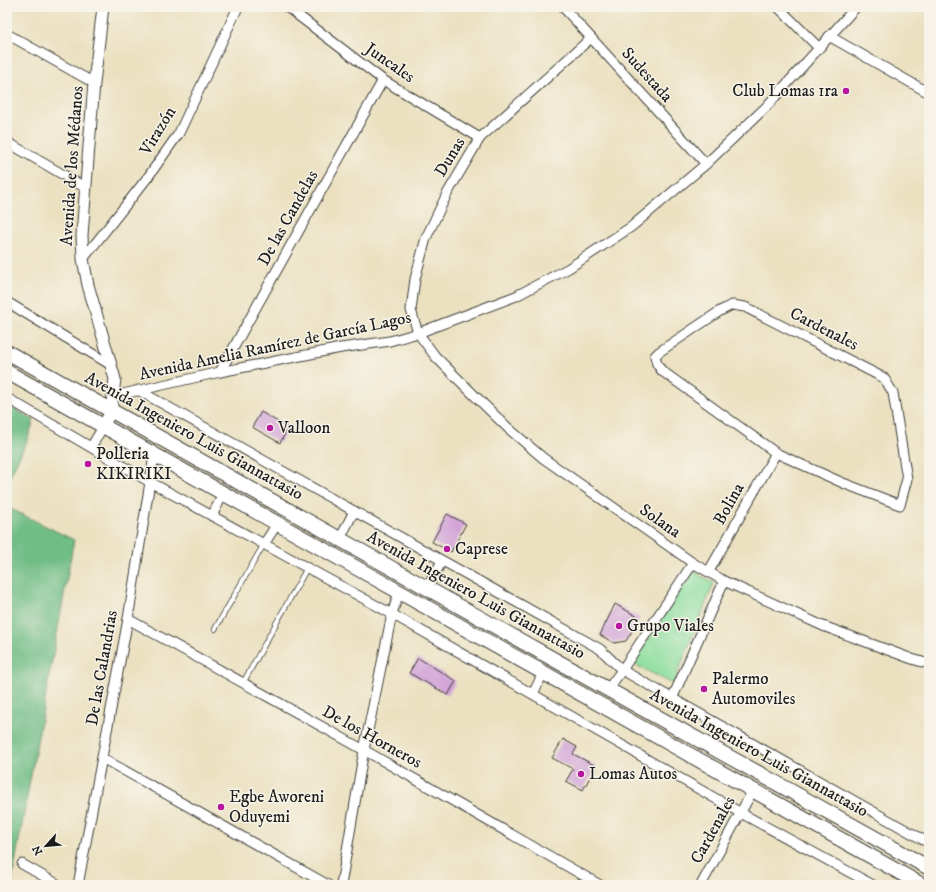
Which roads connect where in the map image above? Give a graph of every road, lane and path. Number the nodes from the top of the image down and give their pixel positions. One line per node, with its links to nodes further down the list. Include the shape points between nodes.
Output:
1 (103, 7): 12 (street, Avenida de los Médanos)
2 (238, 7): 18 (street, Virazón, via 179,133)
3 (287, 7): 11 (street, Juncales)
4 (563, 7): 9 (street, Sudestada)
5 (778, 7): 10 (street)
6 (856, 7): 8 (street, Avenida Amelia Ramírez de García Lagos)
7 (7, 34): 12 (street)
8 (829, 36): 10 (street, Avenida Amelia Ramírez de García Lagos); 13 (street)
9 (591, 38): 14 (street, Dunas); 16 (street, Sudestada)
10 (818, 47): 16 (street, Avenida Amelia Ramírez de García Lagos, via 766,107)
11 (383, 80): 14 (street, Juncales); 24 (street, De las Candelas)
12 (94, 83): 17 (street, Avenida de los Médanos)
13 (929, 93)
14 (480, 138): 20 (street, Dunas, via 447,194 426,238 415,279 411,310)
15 (7, 142): 17 (street)
16 (706, 164): 20 (street, Avenida Amelia Ramírez de García Lagos, via 631,227 569,268 516,296)
17 (86, 188): 18 (street, Avenida de los Médanos, via 82,235)
18 (84, 259): 22 (street, Avenida de los Médanos, via 88,285)
19 (7, 302): 22 (street, Avenida Ingeniero Luis Giannattasio)
20 (418, 333): 24 (street, Avenida Amelia Ramírez de García Lagos); 41 (street, Solana, via 435,356 473,394 543,458)
21 (7, 352): 28 (main road, Avenida Ingeniero Luis Giannattasio)
22 (111, 365): 26 (street, Avenida de los Médanos, via 115,379)
23 (7, 372): 29 (main road, Avenida Ingeniero Luis Giannattasio)
24 (220, 372): 25 (street, Avenida Amelia Ramírez de García Lagos)
25 (138, 390): 26 (street, Avenida Amelia Ramírez de García Lagos); 35 (street, Avenida Ingeniero Luis Giannattasio)
26 (114, 396): 28 (street, Avenida de los Médanos)
27 (7, 398): 30 (street)
28 (111, 411): 29 (street, Avenida de los Médanos); 38 (main road, Avenida Ingeniero Luis Giannattasio)
29 (103, 427): 30 (street); 32 (main road, Avenida Ingeniero Luis Giannattasio)
30 (91, 447): 33 (street)
31 (776, 453): 31 (street, Cardenales, via 900,505 907,479 893,393 884,378 745,306 732,305 720,311 655,356 662,371); 43 (street, Bolina)
32 (154, 455): 33 (street, De las Calandrias); 34 (main road, Avenida Ingeniero Luis Giannattasio)
33 (150, 482): 36 (street); 48 (street, De las Calandrias)
34 (223, 494): 36 (street); 37 (main road, Avenida Ingeniero Luis Giannattasio)
35 (354, 511): 38 (street); 40 (street, Avenida Ingeniero Luis Giannattasio)
36 (212, 516): 39 (street)
37 (277, 524): 39 (street); 46 (main road, Avenida Ingeniero Luis Giannattasio)
38 (340, 539): 45 (main road, Avenida Ingeniero Luis Giannattasio)
39 (264, 544): 42 (street); 49 (lane)
40 (442, 561): 45 (street); 51 (street, Avenida Ingeniero Luis Giannattasio, via 600,650)
41 (693, 563): 43 (street, Solana); 51 (street)
42 (307, 568): 47 (street); 53 (lane)
43 (710, 571): 44 (street, Solana)
44 (724, 581): 50 (street, Solana, via 823,626); 56 (street)
45 (427, 588): 54 (main road, Avenida Ingeniero Luis Giannattasio)
46 (399, 592): 47 (street); 52 (main road, Avenida Ingeniero Luis Giannattasio)
47 (392, 614): 55 (street); 57 (street)
48 (128, 618): 53 (street, De los Horneros); 58 (street, De las Calandrias)
49 (215, 629)
50 (929, 664)
51 (622, 670): 54 (street); 56 (street, Avenida Ingeniero Luis Giannattasio)
52 (543, 673): 55 (street); 59 (main road, Avenida Ingeniero Luis Giannattasio)
53 (243, 683): 57 (street, De los Horneros)
54 (608, 689): 63 (main road, Avenida Ingeniero Luis Giannattasio)
55 (533, 694): 60 (street)
56 (672, 699): 61 (street, Avenida Ingeniero Luis Giannattasio)
57 (364, 750): 67 (street); 68 (street, De los Horneros)
58 (102, 758): 65 (street, De las Calandrias); 66 (street)
59 (752, 790): 60 (street, Cardenales); 71 (main road, Avenida Ingeniero Luis Giannattasio)
60 (741, 813): 69 (street, Cardenales); 70 (street)
61 (929, 843)
62 (22, 864): 64 (street)
63 (929, 868)
64 (59, 885)
65 (78, 885)
66 (328, 885)
67 (341, 885)
68 (600, 885)
69 (701, 885)
70 (873, 885)
71 (922, 885)

